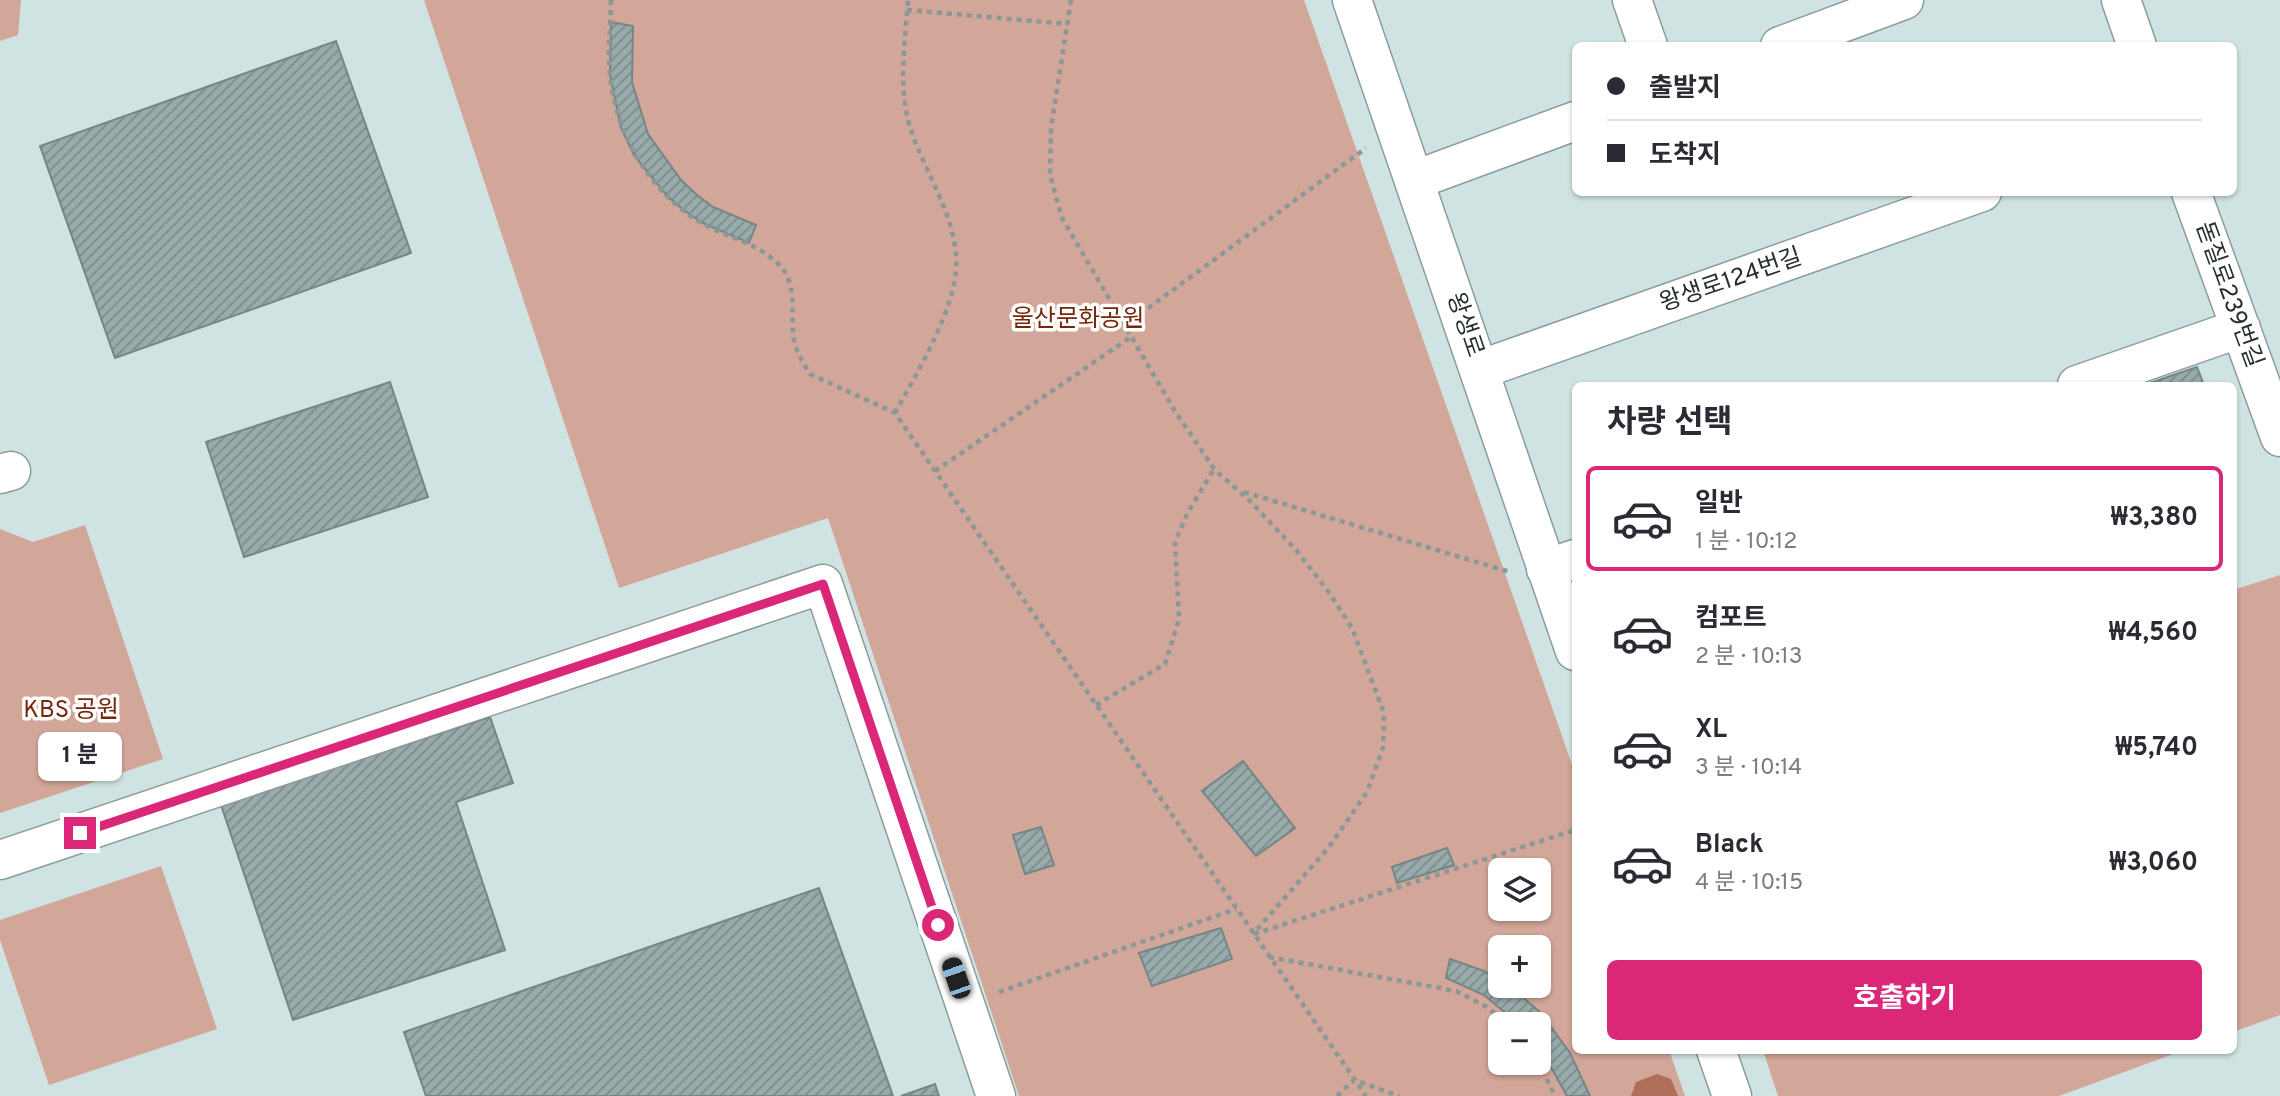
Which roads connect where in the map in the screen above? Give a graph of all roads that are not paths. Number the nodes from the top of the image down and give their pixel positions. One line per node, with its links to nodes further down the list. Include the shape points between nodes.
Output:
1 (1352, 0): 9 (street, 왕생로)
2 (1632, 0): 5 (street)
3 (2121, 0): 7 (street)
4 (1887, 3): 6 (street)
5 (1647, 42)
6 (1790, 42)
7 (2136, 42)
8 (1572, 122): 9 (street)
9 (1415, 180): 13 (street, 왕생로)
10 (1971, 196): 13 (street, 왕생로124번길)
11 (2192, 196): 12 (street, 돋질로239번길)
12 (2241, 328): 14 (street); 15 (street, 돋질로239번길)
13 (1479, 370): 16 (street, 왕생로)
14 (2086, 382)
15 (2280, 437)
16 (1558, 571): 17 (street, 왕생로)
17 (1572, 637)
18 (0, 860): 20 (street, via 823,584)
19 (1717, 1054): 21 (street)
20 (996, 1096)
21 (1732, 1096)

